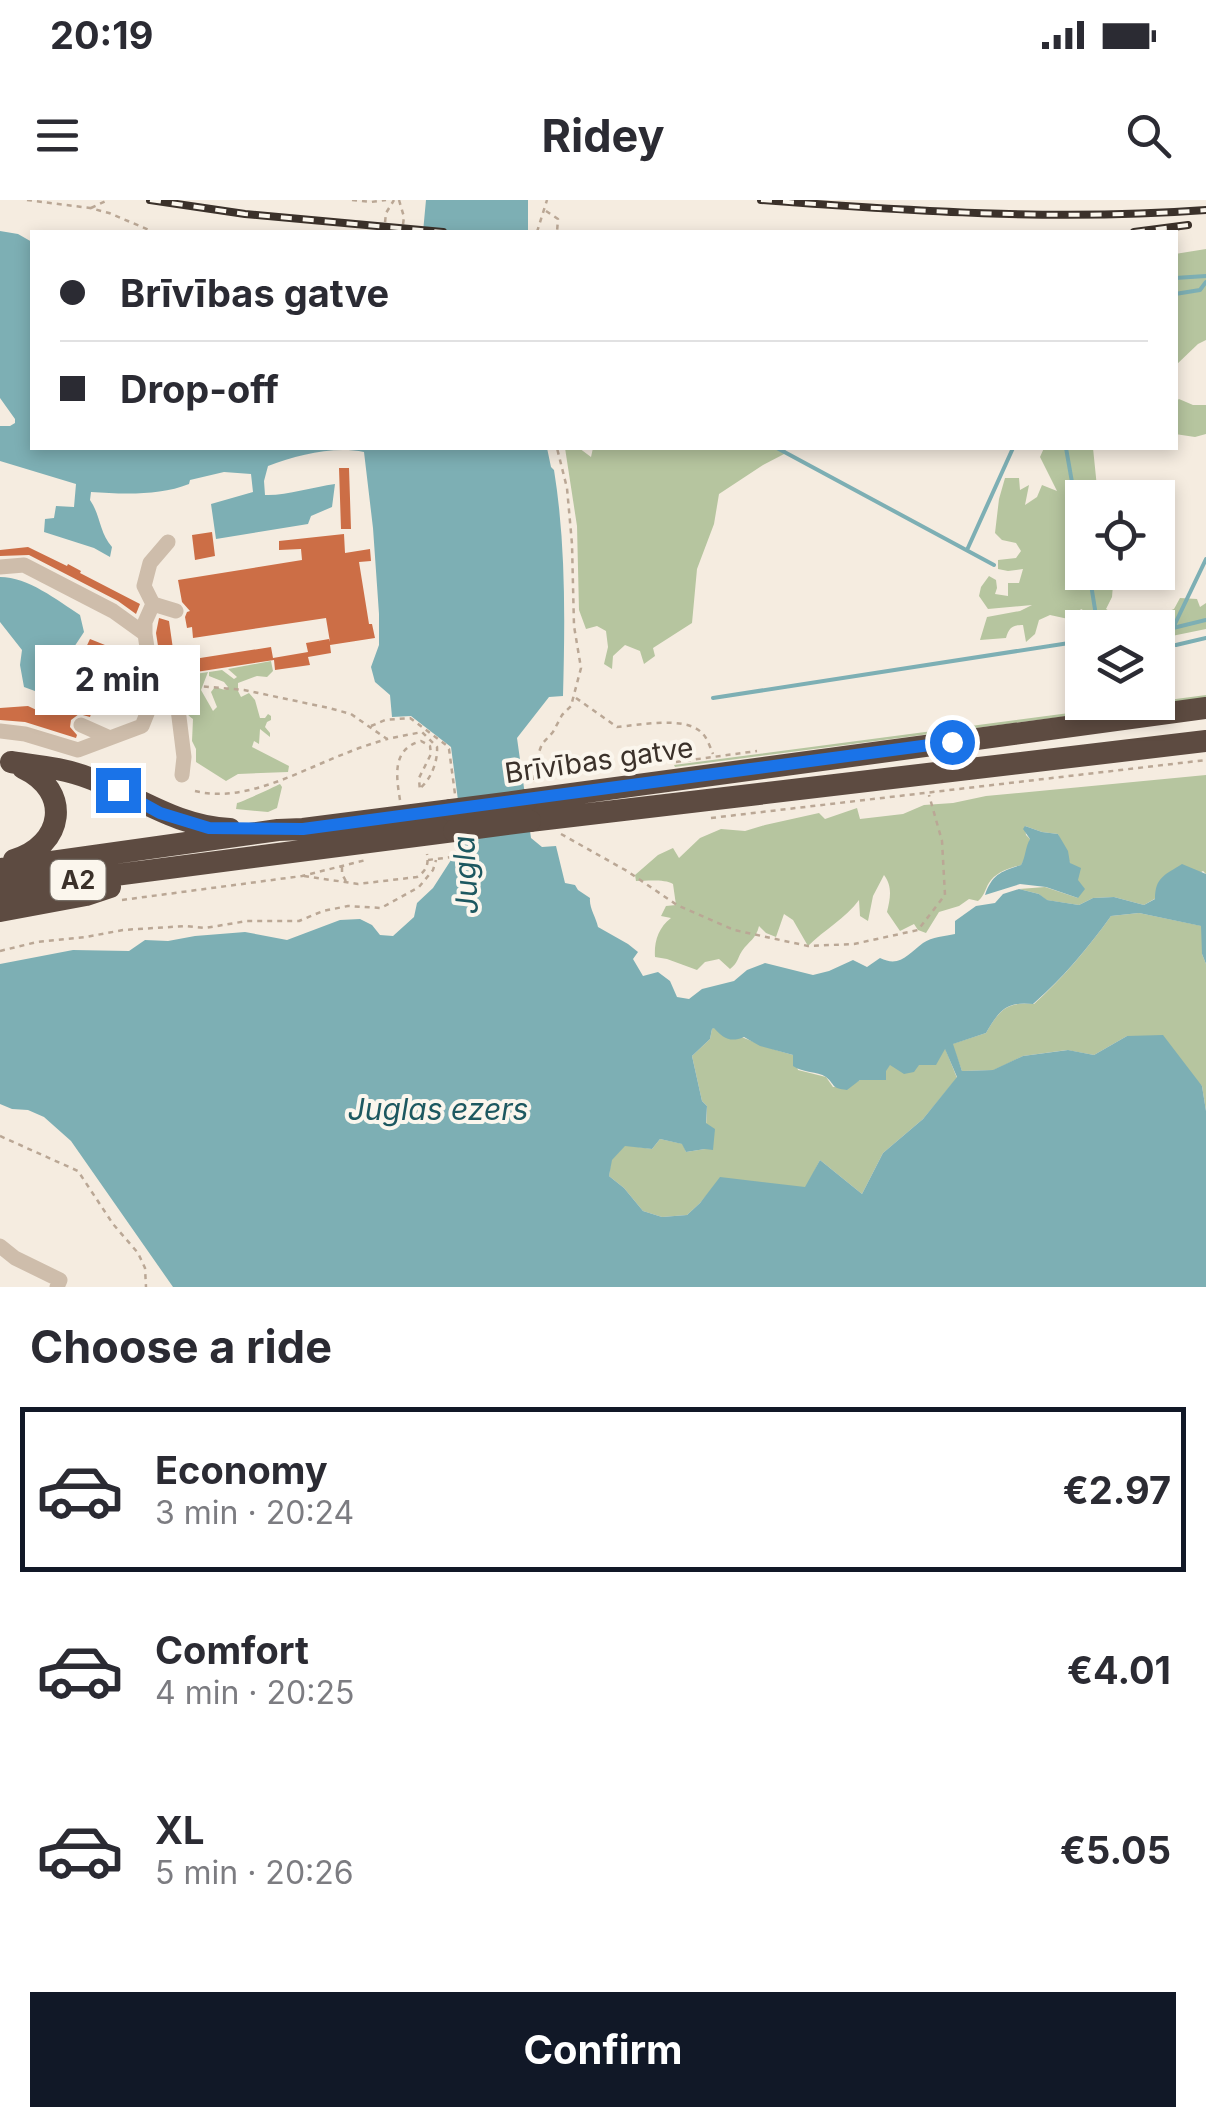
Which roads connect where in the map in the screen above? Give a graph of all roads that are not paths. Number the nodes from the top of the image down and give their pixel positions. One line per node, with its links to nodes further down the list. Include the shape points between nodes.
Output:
1 (168, 542): 3 (lane, via 150,563 144,586)
2 (0, 567): 5 (lane, via 24,565)
3 (153, 604): 4 (lane); 5 (lane)
4 (176, 611)
5 (144, 634): 6 (lane)
6 (154, 689): 10 (lane, via 142,726); 12 (lane, via 178,710)
7 (1206, 708): 13 (highway, Brīvības gatve / A2)
8 (81, 725): 10 (lane)
9 (0, 731): 10 (lane, via 78,750)
10 (108, 737)
11 (1206, 741): 13 (highway, Brīvības gatve / A2)
12 (182, 775)
13 (531, 802): 14 (highway, Brīvības gatve / A2, bridge)
14 (456, 822): 15 (highway, Brīvības gatve / A2); 17 (highway, Brīvības gatve / A2)
15 (278, 830): 16 (highway, Brīvības gatve / A2); 16 (highway, via 184,822 66,770 11,762 48,785 56,817 32,855)
16 (0, 866)
17 (156, 871): 18 (highway, Brīvības gatve / A2); 19 (highway, via 86,895)
18 (0, 890)
19 (0, 911)
20 (0, 1246): 21 (lane, via 60,1280)
21 (57, 1287)

